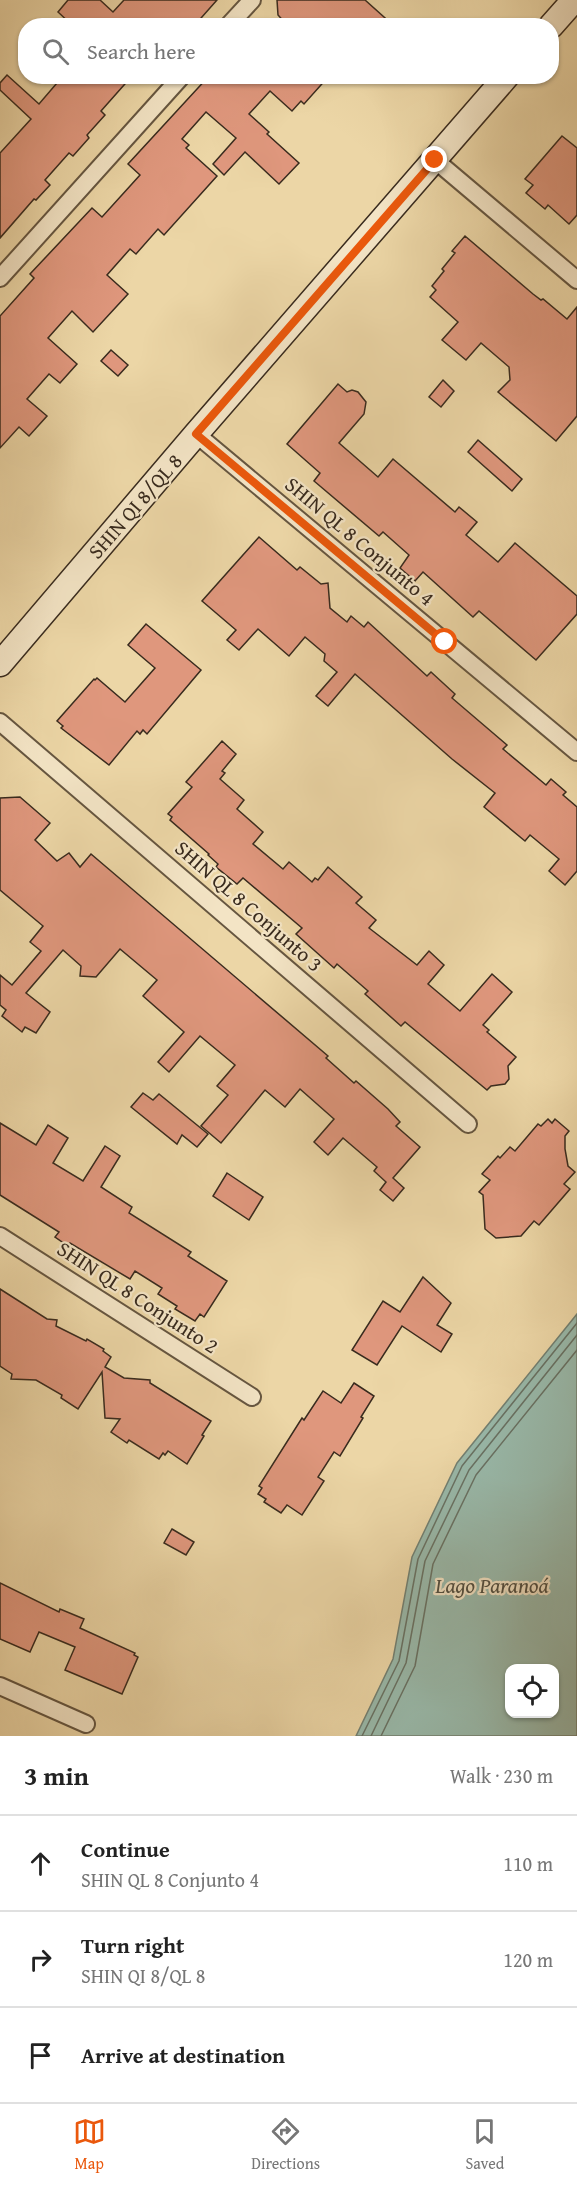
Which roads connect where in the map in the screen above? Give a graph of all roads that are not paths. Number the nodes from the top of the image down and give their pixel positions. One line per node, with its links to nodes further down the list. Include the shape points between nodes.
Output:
1 (252, 0): 3 (street)
2 (574, 0): 4 (street)
3 (235, 18)
4 (558, 18)
5 (175, 84): 8 (street)
6 (500, 84): 7 (street, SHIN QI 8/QL 8)
7 (435, 160): 9 (street); 10 (street, SHIN QI 8/QL 8)
8 (0, 278)
9 (577, 280)
10 (196, 434): 11 (street, SHIN QI 8/QL 8); 13 (street, SHIN QL 8 Conjunto 4)
11 (0, 664)
12 (0, 722): 14 (street, SHIN QL 8 Conjunto 3)
13 (577, 752)
14 (468, 1124)
15 (0, 1236): 16 (street, SHIN QL 8 Conjunto 2)
16 (252, 1397)
17 (0, 1686): 18 (street)
18 (86, 1724)

